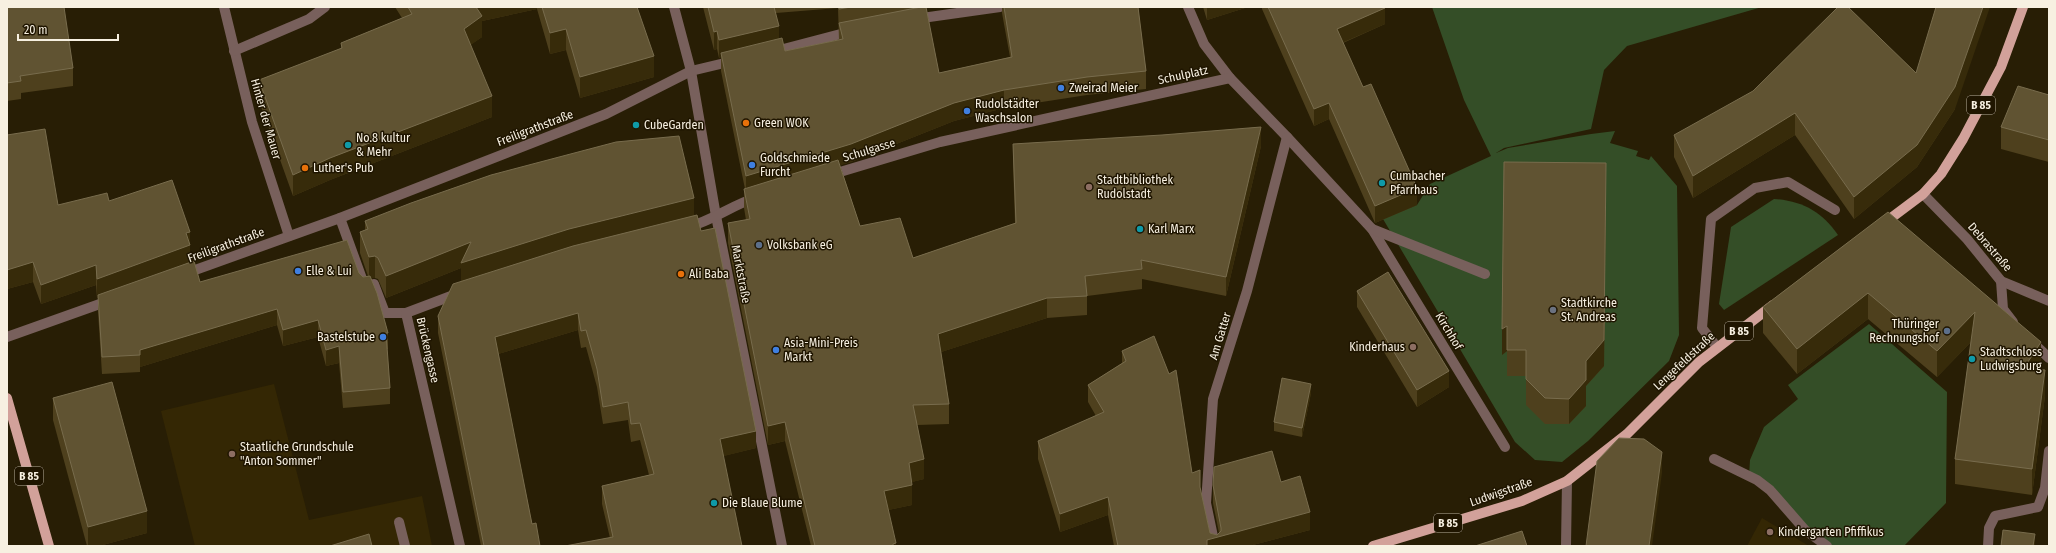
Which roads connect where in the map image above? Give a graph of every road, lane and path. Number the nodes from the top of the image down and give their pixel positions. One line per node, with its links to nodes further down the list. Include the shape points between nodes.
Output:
1 (224, 7): 9 (street, Hinter der Mauer)
2 (325, 7): 9 (street, via 308,19)
3 (674, 7): 12 (street, Marktstraße)
4 (1000, 7): 7 (street)
5 (1188, 7): 13 (street, via 1204,44)
6 (2023, 7): 17 (main road, B 85, via 2000,67 1962,139 1941,174)
7 (907, 21)
8 (864, 29): 10 (street)
9 (234, 51): 25 (street, Hinter der Mauer, via 252,122)
10 (759, 55)
11 (744, 59): 12 (street, Freiligrathstraße)
12 (692, 71): 20 (street, Marktstraße); 21 (street, Freiligrathstraße, via 606,114)
13 (1230, 78): 14 (street); 15 (street, Schulplatz)
14 (1287, 136): 23 (street); 47 (street, Am Gatter, via 1247,291 1213,399 1206,503)
15 (940, 142): 16 (street, Schulgasse)
16 (818, 179)
17 (1923, 194): 24 (main road, B 85); 28 (street, Debrastraße, via 1967,239)
18 (764, 195): 20 (street, via 742,202)
19 (1835, 210): 35 (street, via 1788,182 1755,188 1711,219 1702,328)
20 (716, 216): 22 (street, via 696,226); 46 (street, Marktstraße)
21 (340, 218): 25 (street, Freiligrathstraße); 33 (street, via 365,287 374,284 385,313)
22 (681, 229)
23 (1372, 229): 26 (street); 38 (street, Kirchhof)
24 (1875, 230)
25 (289, 236): 27 (street, Freiligrathstraße)
26 (1485, 274)
27 (177, 276)
28 (2001, 281): 32 (street, Debrastraße); 36 (street, via 2003,309 2022,333)
29 (466, 290): 33 (street, Brückengasse)
30 (120, 297): 34 (street)
31 (1781, 300): 35 (main road, Lengefeldstraße / B 85)
32 (2049, 301)
33 (406, 314): 45 (street, Brückengasse)
34 (7, 337)
35 (1717, 347): 41 (main road, Lengefeldstraße / B 85, via 1698,362 1627,434)
36 (2049, 358)
37 (8, 402): 43 (main road, B 85)
38 (1504, 447)
39 (2049, 451): 51 (street, via 2045,488 2038,506 1995,516 1989,528)
40 (1714, 459): 50 (street, via 1757,480 1770,490 1805,530)
41 (1567, 481): 48 (main road, Ludwigstraße / B 85, via 1522,501); 49 (street)
42 (399, 522): 44 (street)
43 (49, 546)
44 (405, 546)
45 (460, 546)
46 (782, 546)
47 (1215, 546)
48 (1373, 546)
49 (1566, 546)
50 (1827, 546)
51 (1988, 546)

